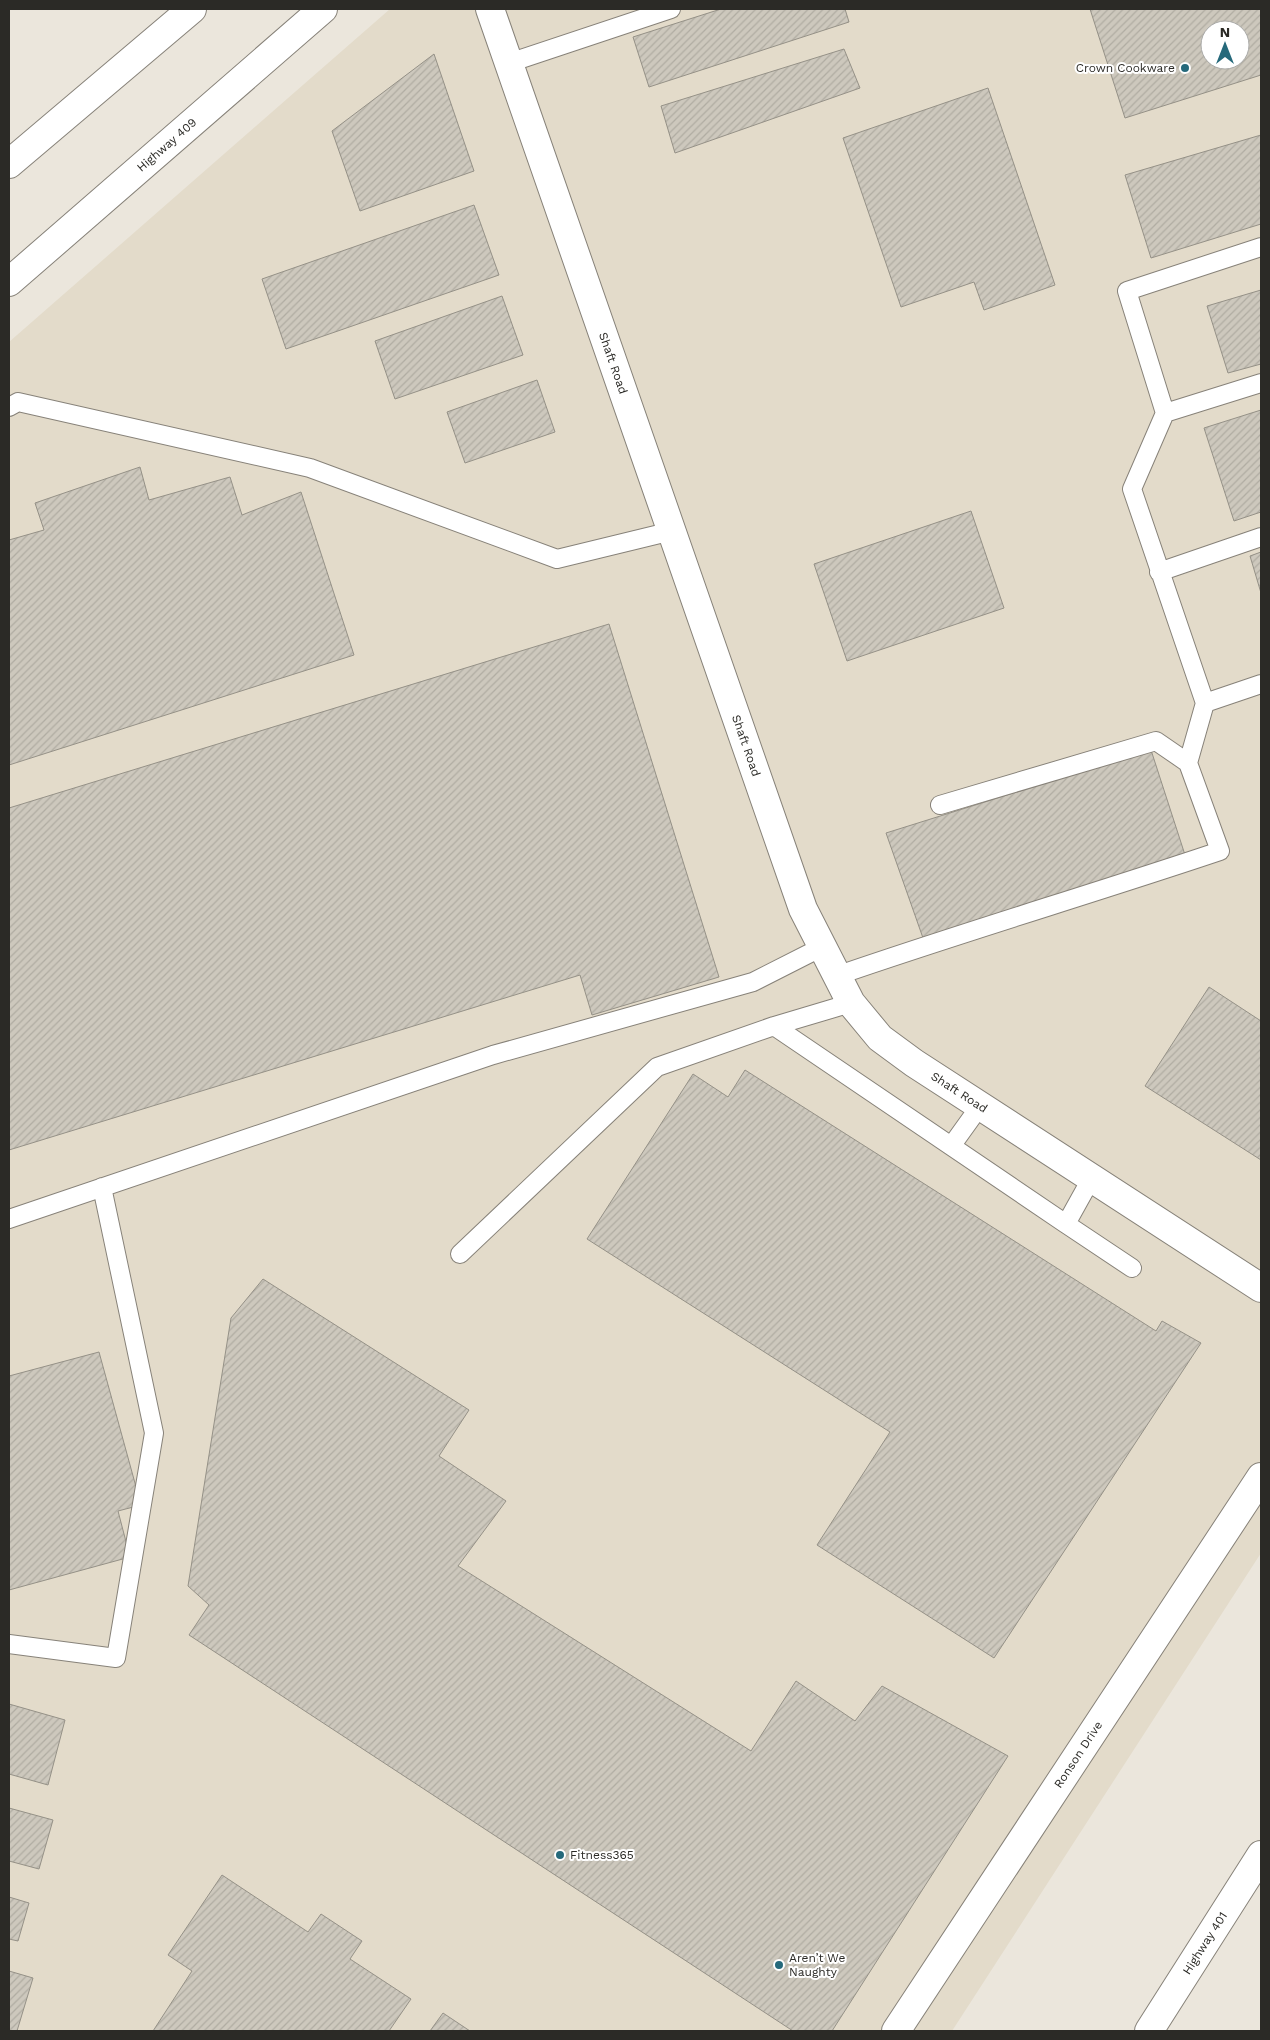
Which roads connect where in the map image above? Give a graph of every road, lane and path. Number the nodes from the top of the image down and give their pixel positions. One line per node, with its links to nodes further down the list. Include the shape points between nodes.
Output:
1 (192, 9): 6 (main road)
2 (323, 9): 8 (main road, Highway 409)
3 (490, 9): 5 (main road, Shaft Road)
4 (671, 9): 5 (lane)
5 (509, 63): 12 (main road, Shaft Road)
6 (9, 164)
7 (1261, 247): 11 (lane, via 1127,291)
8 (9, 282)
9 (1261, 383): 11 (lane)
10 (9, 407): 12 (lane, via 18,402 310,468 557,559)
11 (1165, 413): 14 (lane, via 1132,489)
12 (672, 531): 19 (main road, Shaft Road, via 803,908)
13 (1261, 537): 14 (lane)
14 (1160, 572): 16 (lane)
15 (1261, 684): 16 (lane)
16 (1205, 703): 17 (lane)
17 (1188, 763): 18 (lane, via 1156,741); 20 (lane, via 1220,851)
18 (940, 805)
19 (822, 947): 20 (main road, Shaft Road); 26 (lane, via 753,982 493,1055)
20 (836, 976): 21 (main road, Shaft Road)
21 (851, 1003): 22 (lane); 23 (main road, Shaft Road, via 880,1038)
22 (774, 1026): 24 (lane); 29 (lane, via 657,1067)
23 (980, 1106): 24 (lane); 25 (main road, Shaft Road)
24 (952, 1145): 28 (lane)
25 (1091, 1179): 28 (lane); 31 (main road, Shaft Road)
26 (102, 1187): 27 (lane); 33 (lane, via 154,1433 116,1658)
27 (9, 1219)
28 (1066, 1224): 30 (lane)
29 (460, 1254)
30 (1132, 1268)
31 (1261, 1288)
32 (1261, 1477): 35 (main road, Ronson Drive)
33 (9, 1644)
34 (1261, 1855): 36 (main road, Highway 401)
35 (896, 2031)
36 (1149, 2031)

